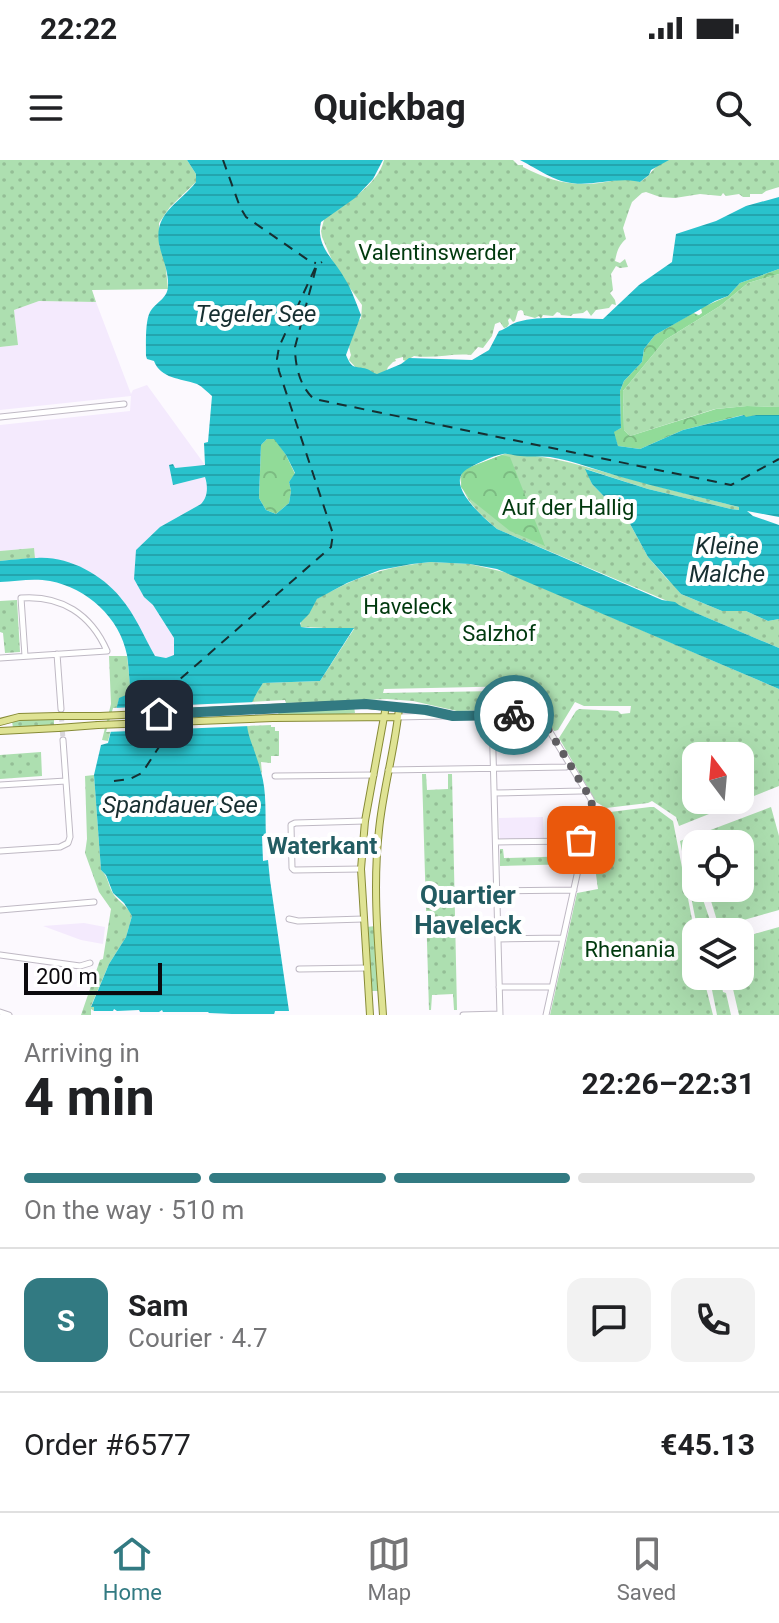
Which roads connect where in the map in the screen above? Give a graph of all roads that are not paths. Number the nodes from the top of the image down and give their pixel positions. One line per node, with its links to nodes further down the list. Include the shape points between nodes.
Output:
1 (124, 404): 2 (street)
2 (0, 417)
3 (57, 654): 4 (street); 4 (street, via 107,651 95,628 76,610 53,600 21,598); 8 (street)
4 (25, 656): 5 (street)
5 (0, 658)
6 (386, 706): 7 (main road); 8 (main road, bridge, via 100,716); 11 (main road)
7 (399, 708): 10 (street); 12 (main road)
8 (59, 712): 13 (main road)
9 (492, 715): 10 (street); 18 (street, via 539,714); 19 (street)
10 (453, 716): 12 (street)
11 (384, 717): 12 (main road); 14 (main road, bridge); 16 (main road)
12 (398, 717): 17 (main road)
13 (0, 722)
14 (0, 731)
15 (63, 740): 23 (street)
16 (379, 747): 17 (main road); 21 (main road)
17 (392, 750): 20 (main road)
18 (569, 765): 19 (street); 25 (street)
19 (494, 769): 20 (street); 26 (street)
20 (387, 770): 47 (main road, via 376,877)
21 (374, 775): 22 (street); 27 (main road)
22 (275, 776)
23 (66, 781): 24 (street); 30 (street, via 67,845)
24 (0, 785)
25 (585, 789): 26 (street); 28 (street, via 592,803)
26 (495, 793): 29 (street)
27 (365, 821): 31 (main road); 31 (street, via 291,825 294,870)
28 (585, 841): 29 (street); 32 (street)
29 (496, 842): 33 (street)
30 (0, 851)
31 (361, 869): 37 (main road)
32 (574, 890): 33 (street); 38 (street)
33 (497, 891): 39 (street)
34 (94, 902): 35 (street)
35 (0, 910)
36 (289, 919): 37 (street)
37 (363, 919): 42 (main road)
38 (563, 938): 39 (street); 45 (street)
39 (498, 939): 44 (street)
40 (0, 955): 41 (street)
41 (90, 963)
42 (367, 968): 43 (street); 46 (main road)
43 (299, 969)
44 (499, 987): 45 (street); 49 (street)
45 (552, 987): 54 (street)
46 (368, 995): 47 (main road); 51 (main road)
47 (382, 995): 52 (main road)
48 (0, 1012): 50 (street)
49 (500, 1014): 53 (street)
50 (9, 1015)
51 (370, 1015)
52 (383, 1015)
53 (463, 1015)
54 (546, 1015)

